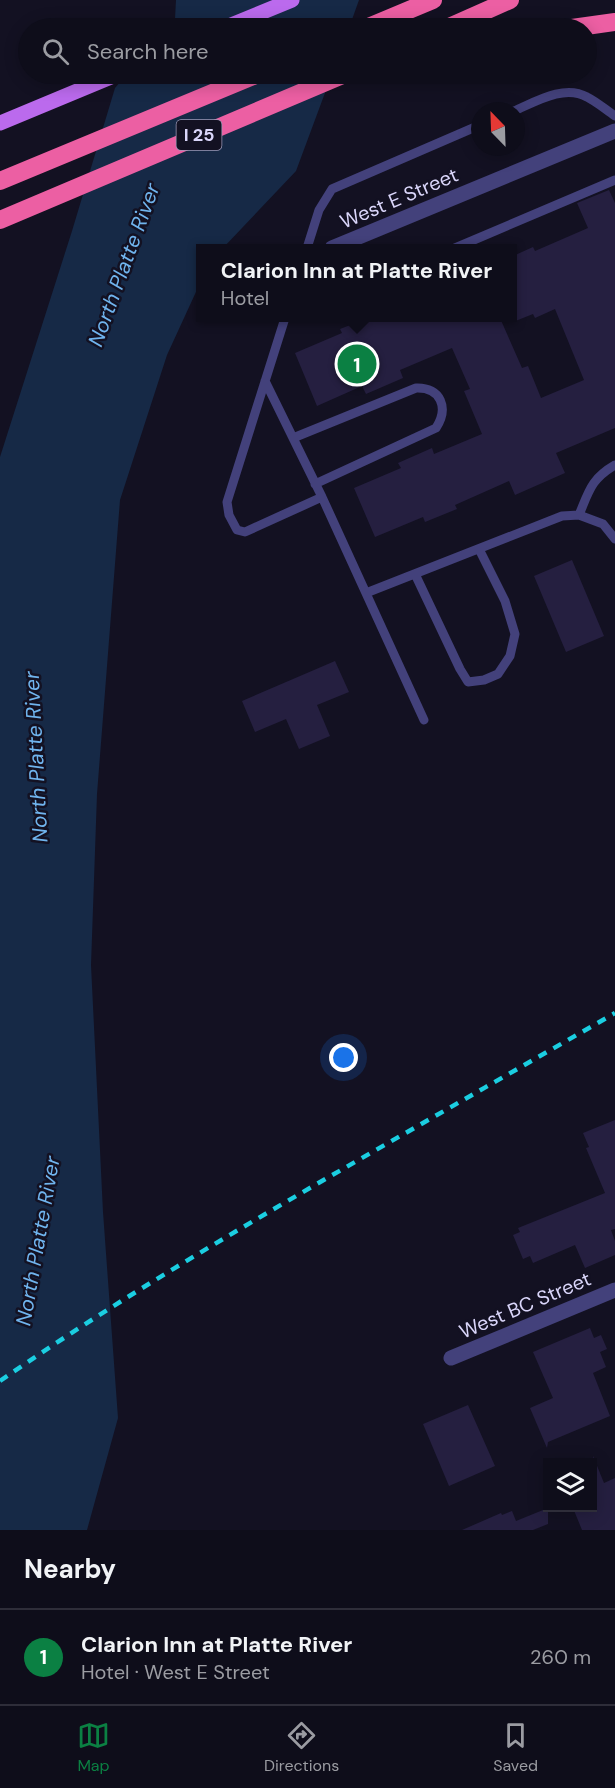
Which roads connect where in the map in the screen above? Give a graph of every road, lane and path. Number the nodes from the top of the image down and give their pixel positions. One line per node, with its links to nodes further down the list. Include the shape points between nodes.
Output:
1 (292, 0): 4 (main road)
2 (433, 0): 5 (highway)
3 (510, 0): 6 (highway)
4 (248, 18)
5 (391, 18)
6 (470, 18)
7 (615, 22): 8 (highway)
8 (597, 25)
9 (93, 84): 14 (main road)
10 (234, 84): 17 (highway, I 25)
11 (321, 84): 19 (highway, I 25)
12 (525, 106): 13 (lane, via 569,92 585,95)
13 (615, 116)
14 (0, 123)
15 (471, 130): 20 (lane, via 332,189 319,210)
16 (615, 131): 21 (street, West E Street)
17 (0, 179)
18 (615, 180): 22 (lane)
19 (0, 220)
20 (309, 244)
21 (344, 244)
22 (467, 244)
23 (286, 322): 24 (lane)
24 (265, 381): 25 (lane); 28 (lane, via 227,502 229,515 237,530 245,532)
25 (293, 438): 27 (lane); 27 (lane, via 416,388 425,387 439,397 443,418 436,428)
26 (615, 465): 29 (lane, via 593,482)
27 (315, 484): 28 (lane)
28 (322, 497): 33 (lane)
29 (579, 515): 30 (lane, via 603,524); 31 (lane, via 562,516)
30 (615, 539)
31 (479, 549): 32 (lane); 32 (lane, via 505,602 515,634 510,656 498,674 484,680 468,682)
32 (415, 574): 33 (lane)
33 (366, 593): 34 (lane)
34 (424, 720)
35 (615, 1290): 36 (street, West BC Street)
36 (451, 1358)

